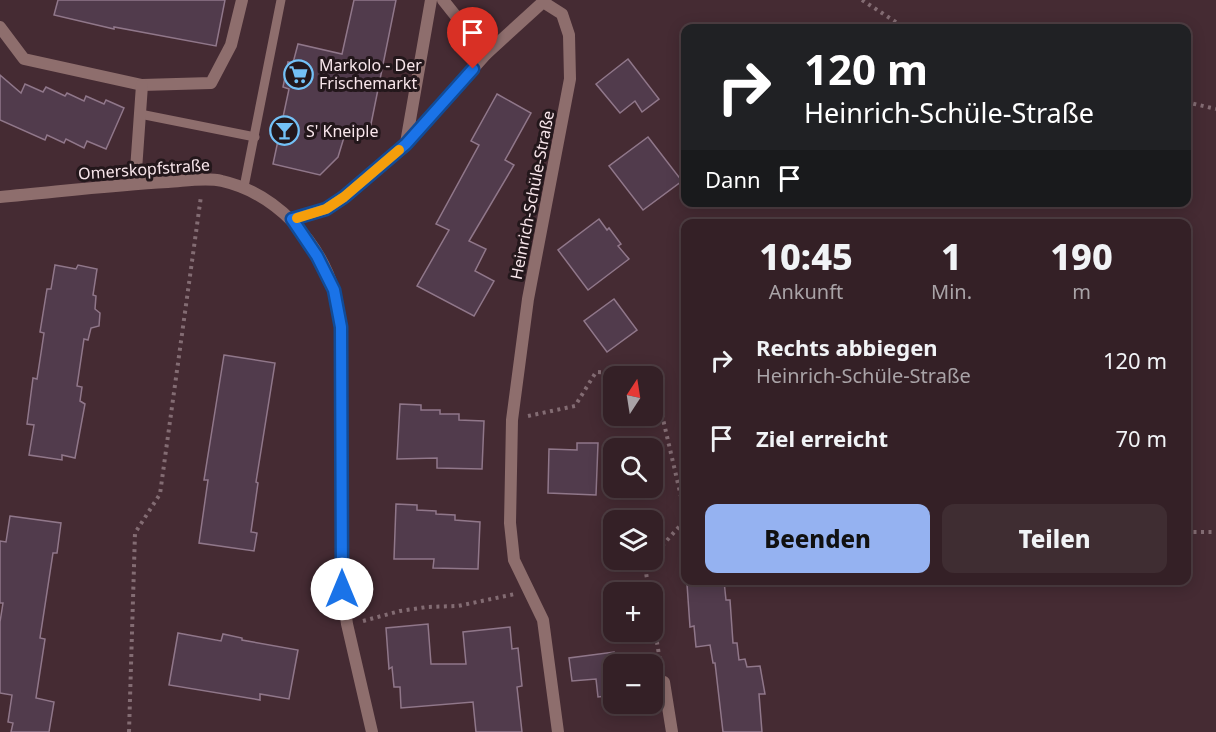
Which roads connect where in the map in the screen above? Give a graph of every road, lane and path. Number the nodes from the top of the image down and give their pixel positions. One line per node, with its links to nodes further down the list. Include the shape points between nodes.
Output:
1 (242, 0): 9 (street, via 231,45 211,83)
2 (281, 0): 13 (lane)
3 (431, 0): 14 (street)
4 (443, 0): 8 (street)
5 (862, 0): 6 (path)
6 (897, 24)
7 (0, 27): 9 (street, via 24,59)
8 (486, 54): 14 (street, Heinrich-Schüle-Straße); 22 (street, Heinrich-Schüle-Straße, via 543,2 562,14 569,35 570,79 528,299)
9 (142, 84): 12 (street)
10 (1191, 103): 11 (path)
11 (1216, 109)
12 (140, 114): 13 (lane); 16 (street)
13 (255, 137): 17 (lane)
14 (406, 144): 19 (street, Heinrich-Schüle-Straße, via 326,209)
15 (203, 180): 16 (street, Omerskopfstraße); 17 (street, Omerskopfstraße); 32 (path, via 160,494 135,533)
16 (135, 184): 18 (street, Omerskopfstraße)
17 (244, 187): 19 (street, Omerskopfstraße)
18 (0, 197)
19 (292, 219): 29 (street, Omerskopfstraße, via 334,290 341,327 342,589)
20 (603, 372): 22 (path, via 596,372 575,405)
21 (663, 419): 23 (path)
22 (512, 420): 28 (street, Heinrich-Schüle-Straße, via 510,523 514,560)
23 (681, 497)
24 (681, 524): 27 (path)
25 (1191, 532): 26 (path)
26 (1216, 532)
27 (663, 545)
28 (530, 591): 29 (path, via 458,606 400,611); 34 (street, Heinrich-Schüle-Straße, via 543,620)
29 (347, 624): 33 (street, Omerskopfstraße)
30 (657, 642): 31 (path)
31 (664, 682): 35 (street)
32 (129, 732)
33 (372, 732)
34 (558, 732)
35 (672, 732)

